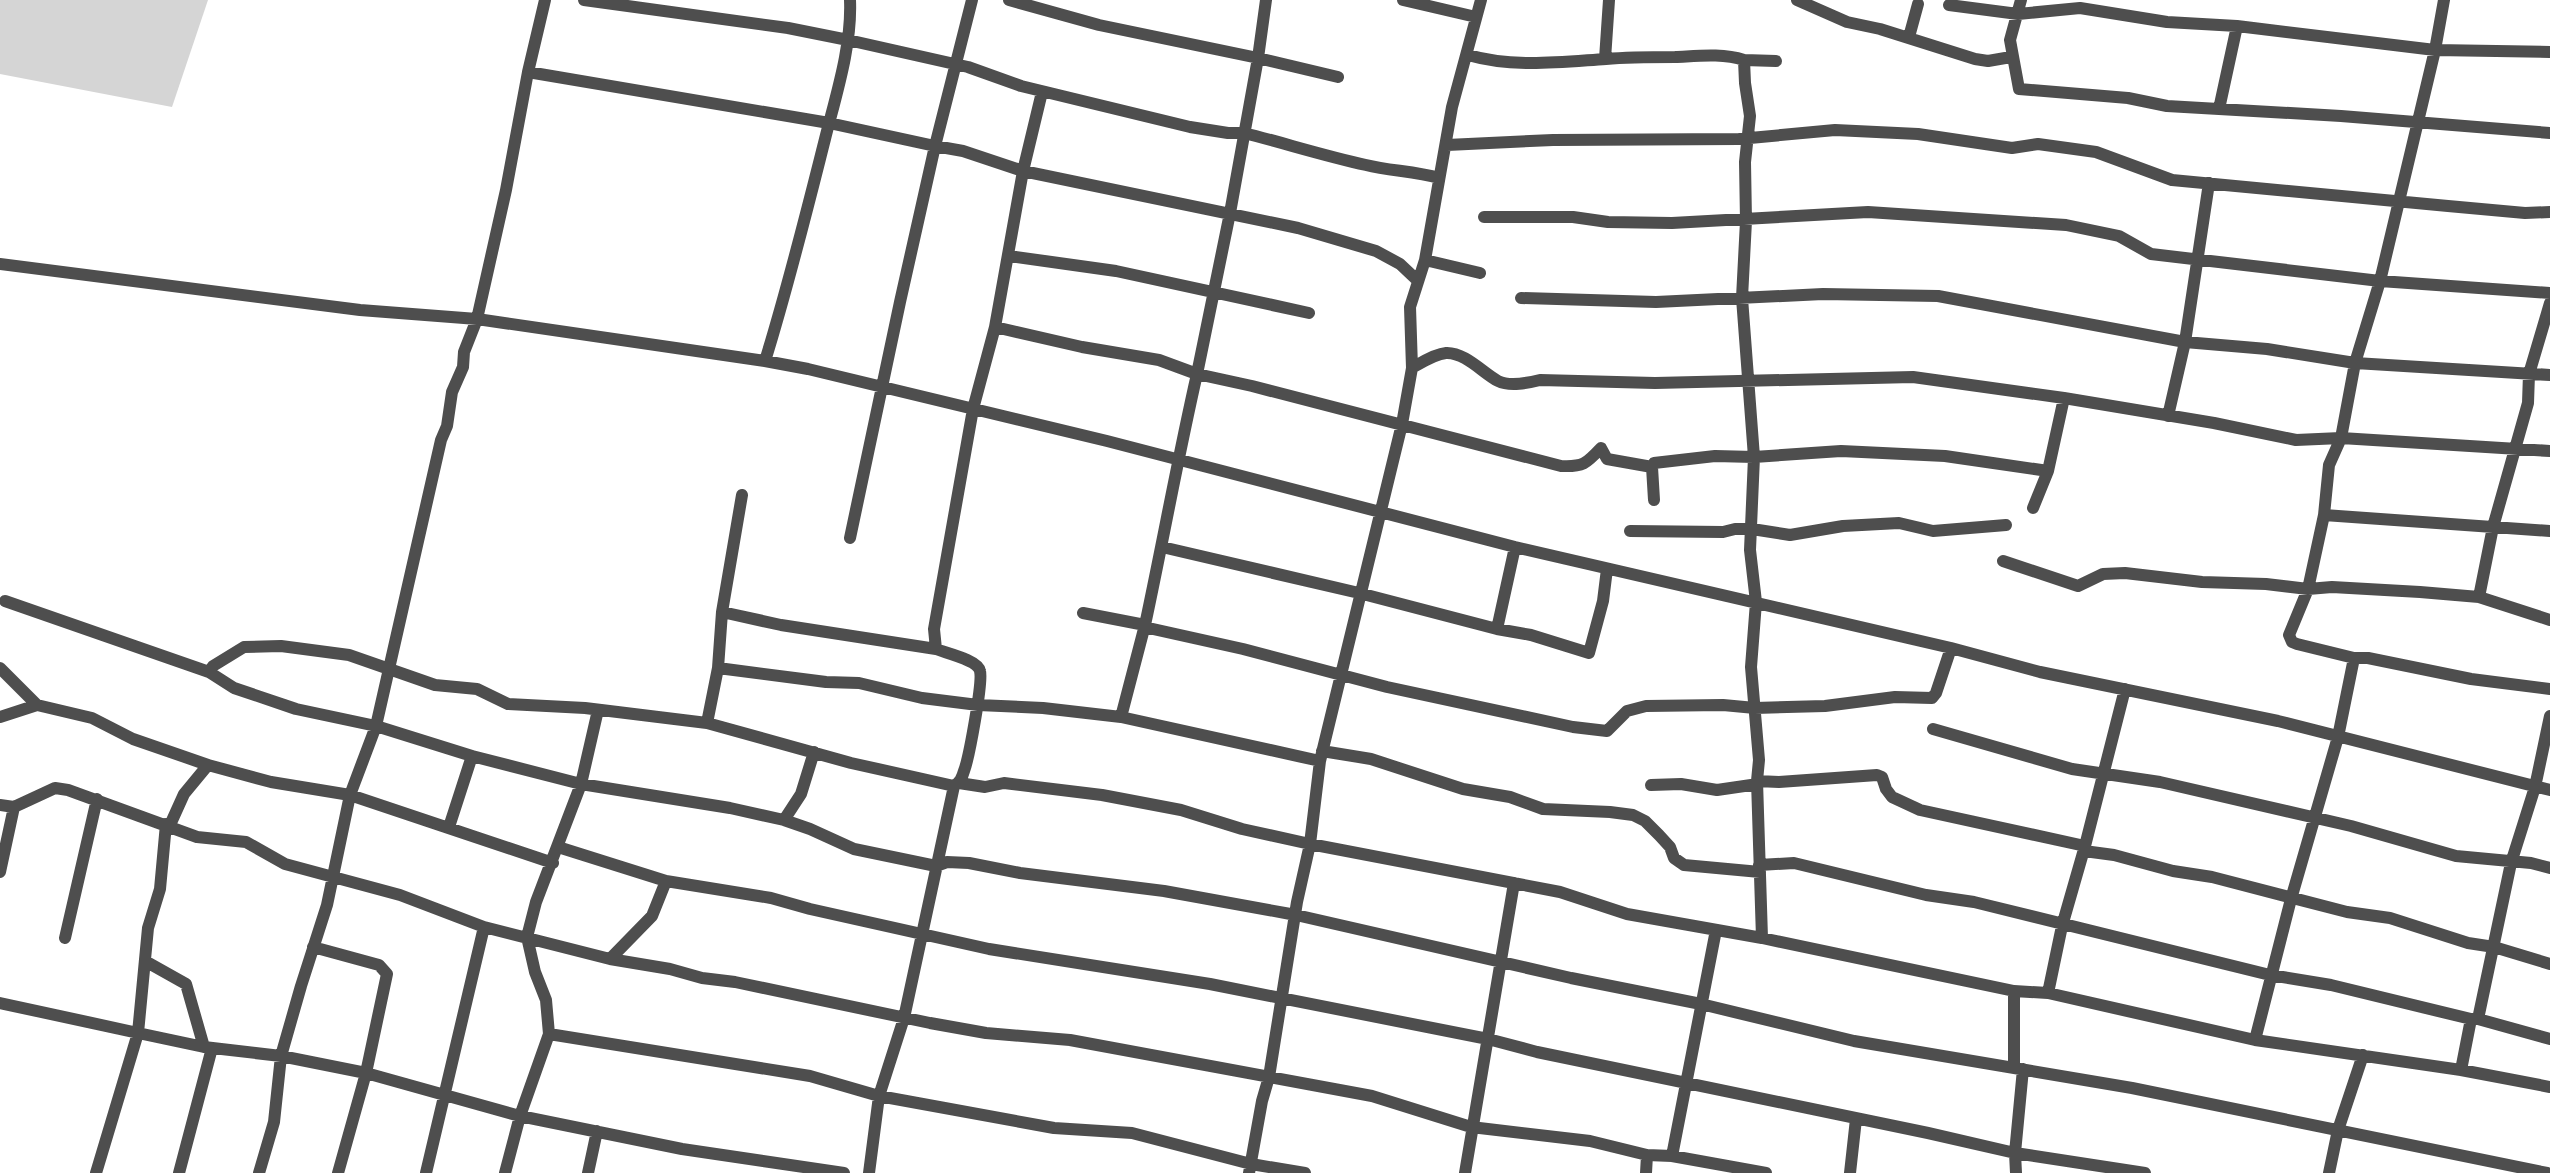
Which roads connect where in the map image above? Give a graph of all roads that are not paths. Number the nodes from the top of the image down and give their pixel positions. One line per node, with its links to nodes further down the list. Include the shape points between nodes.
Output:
1 (545, 0): 29 (street)
2 (584, 0): 19 (street)
3 (850, 0): 19 (street)
4 (972, 0): 28 (street)
5 (1009, 0): 24 (street, via 1099,25)
6 (1266, 0): 24 (street)
7 (1403, 0): 16 (street)
8 (1480, 0): 16 (street)
9 (1609, 0): 25 (street)
10 (1797, 0): 18 (street, via 1847,22)
11 (2021, 0): 15 (street)
12 (2444, 0): 20 (street)
13 (1918, 4): 18 (street)
14 (1949, 6): 15 (street)
15 (2018, 14): 17 (street, via 2080,8 2167,22); 23 (street, via 2010,40)
16 (1476, 17): 22 (street)
17 (2237, 26): 20 (street); 32 (street)
18 (1909, 37): 23 (street, via 1988,61)
19 (848, 39): 28 (street); 33 (street)
20 (2435, 50): 21 (street); 34 (street)
21 (2550, 52)
22 (1468, 55): 25 (street, via 1511,63); 38 (street, via 1452,107)
23 (2011, 57): 32 (street, via 2019,89)
24 (1258, 58): 30 (street); 35 (street)
25 (1605, 59): 26 (street, via 1719,55)
26 (1744, 60): 27 (street); 37 (street)
27 (1776, 61)
28 (955, 65): 31 (street); 39 (street)
29 (528, 72): 33 (street); 61 (street)
30 (1338, 77)
31 (1042, 92): 35 (street, via 1190,127); 40 (street)
32 (2219, 109): 34 (street)
33 (829, 123): 39 (street); 64 (street)
34 (2416, 123): 36 (street); 43 (street)
35 (1244, 133): 41 (street, via 1363,165); 45 (street)
36 (2550, 133)
37 (1749, 138): 38 (street); 42 (street, via 1835,130 1918,134 2012,148 2038,144 2096,152 2172,180); 47 (street, via 1745,162)
38 (1447, 145): 41 (street)
39 (935, 146): 40 (street, via 973,153); 71 (street)
40 (1023, 171): 45 (street); 48 (street)
41 (1439, 178): 49 (street)
42 (2209, 183): 43 (street); 50 (street)
43 (2399, 201): 44 (street); 54 (street)
44 (2550, 212)
45 (1230, 213): 53 (street, via 1376,251 1400,264); 56 (street)
46 (1484, 217): 47 (street, via 1636,223)
47 (1746, 221): 50 (street, via 1868,212 2066,225 2119,236 2151,254); 58 (street)
48 (1009, 256): 56 (street, via 1116,271); 62 (street)
49 (1425, 260): 52 (street); 53 (street)
50 (2199, 260): 54 (street); 63 (street)
51 (0, 264): 61 (street, via 360,310)
52 (1480, 273)
53 (1418, 281): 66 (street, via 1410,307)
54 (2380, 281): 55 (street); 65 (street)
55 (2550, 292)
56 (1212, 293): 60 (street); 67 (street)
57 (1521, 298): 58 (street, via 1656,302)
58 (1742, 298): 63 (street, via 1823,294 1938,296); 70 (street)
59 (2550, 303): 68 (street)
60 (1309, 313)
61 (477, 319): 64 (street); 113 (street, via 452,392)
62 (995, 327): 67 (street, via 1159,360); 73 (street)
63 (2185, 342): 65 (street, via 2267,349); 74 (street)
64 (765, 361): 71 (street)
65 (2355, 363): 68 (street); 76 (street)
66 (1412, 369): 70 (street, via 1446,353 1459,355 1499,382); 75 (street)
67 (1197, 374): 75 (street); 80 (street)
68 (2529, 374): 69 (street); 77 (street, via 2528,403)
69 (2550, 375)
70 (1749, 381): 72 (street, via 1913,377); 79 (street)
71 (882, 386): 73 (street); 93 (street)
72 (2064, 398): 74 (street); 82 (street)
73 (973, 409): 80 (street); 109 (street, via 936,609)
74 (2168, 416): 76 (street, via 2296,440)
75 (1402, 424): 81 (street, via 1561,466 1577,467 1601,448 1606,459); 86 (street)
76 (2341, 438): 77 (street); 87 (street, via 2329,465)
77 (2516, 448): 78 (street); 89 (street)
78 (2550, 450)
79 (1754, 457): 81 (street, via 1715,456); 82 (street, via 1841,451 1945,456); 90 (street)
80 (1177, 460): 86 (street); 94 (street)
81 (1652, 466): 84 (street)
82 (2048, 471): 85 (street)
83 (742, 495): 103 (street)
84 (1654, 500)
85 (2033, 508)
86 (1379, 512): 95 (street); 99 (street)
87 (2324, 515): 89 (street); 98 (street)
88 (2006, 525): 90 (street, via 1932,531 1899,523 1790,534)
89 (2493, 527): 92 (street); 100 (street)
90 (1752, 529): 91 (street); 102 (street, via 1750,550)
91 (1630, 531)
92 (2550, 531)
93 (850, 538)
94 (1162, 547): 99 (street); 106 (street)
95 (1515, 547): 97 (street); 107 (street)
96 (2003, 561): 98 (street, via 2078,586 2103,574 2125,573)
97 (1607, 568): 102 (street); 107 (street, via 1589,653)
98 (2308, 590): 100 (street, via 2344,588); 110 (street, via 2290,639)
99 (1359, 593): 107 (street); 115 (street)
100 (2479, 597): 105 (street)
101 (5, 601): 114 (street)
102 (1756, 602): 108 (street); 120 (street, via 1751,667)
103 (722, 612): 109 (street); 112 (street)
104 (1083, 613): 106 (street)
105 (2550, 620)
106 (1144, 626): 115 (street); 124 (street)
107 (1497, 629)
108 (1951, 648): 116 (street); 120 (street, via 1932,698 1895,697 1825,706)
109 (936, 649): 119 (street, via 976,664 981,671)
110 (2354, 658): 117 (street, via 2368,657 2472,679); 128 (street)
111 (0, 668): 118 (street)
112 (718, 668): 119 (street, via 859,683 922,698); 125 (street)
113 (389, 669): 114 (street, via 349,655 281,645 244,646); 121 (street, via 435,685 477,689 508,704); 126 (street)
114 (209, 672): 126 (street, via 234,688 296,709)
115 (1341, 675): 120 (street, via 1591,730 1607,731 1628,711 1646,706); 131 (street)
116 (2125, 689): 128 (street); 133 (street)
117 (2550, 689)
118 (37, 705): 123 (street); 132 (street, via 92,718 133,739)
119 (978, 705): 124 (street); 136 (street, via 965,770)
120 (1755, 708): 134 (street)
121 (598, 710): 125 (street); 135 (street)
122 (2550, 716): 138 (street)
123 (0, 717)
124 (1121, 717): 131 (street)
125 (707, 723): 129 (street)
126 (376, 726): 130 (street); 140 (street)
127 (1933, 729): 133 (street, via 2072,769)
128 (2338, 737): 138 (street); 145 (street)
129 (814, 752): 136 (street); 144 (street, via 801,794)
130 (472, 756): 135 (street); 147 (street)
131 (1321, 756): 148 (street); 154 (street, via 1371,759 1542,809 1633,815 1659,835 1674,858 1684,865)
132 (208, 765): 140 (street, via 271,782); 146 (street, via 184,794)
133 (2104, 773): 145 (street, via 2160,782); 150 (street)
134 (1757, 782): 137 (street, via 1717,790 1681,784); 150 (street, via 1877,775 1882,777 1892,797 1920,810); 154 (street)
135 (581, 784): 144 (street); 149 (street)
136 (957, 784): 148 (street, via 985,787 1004,783 1102,795 1181,810); 153 (street)
137 (1651, 785)
138 (2535, 787): 139 (street); 152 (street)
139 (2550, 790)
140 (350, 795): 147 (street); 157 (street)
141 (97, 799): 143 (street, via 55,788); 146 (street); 167 (street)
142 (0, 805): 143 (street)
143 (14, 807): 156 (street)
144 (784, 820): 153 (street, via 854,849)
145 (2315, 820): 152 (street, via 2394,837 2456,856); 160 (street)
146 (168, 824): 157 (street, via 197,837 246,842 285,864); 172 (street)
147 (450, 828): 151 (street)
148 (1310, 844): 159 (street); 161 (street)
149 (558, 847): 151 (street); 158 (street)
150 (2085, 849): 160 (street); 162 (street)
151 (552, 863): 166 (street)
152 (2511, 863): 155 (street); 170 (street)
153 (936, 866): 161 (street, via 969,863); 165 (street)
154 (1760, 868): 162 (street, via 1794,863 1926,895 1974,902); 168 (street)
155 (2550, 868)
156 (0, 872)
157 (333, 875): 163 (street, via 399,894); 169 (street)
158 (666, 881): 165 (street, via 771,898); 171 (street, via 652,916)
159 (1514, 883): 164 (street, via 1560,892 1627,914); 173 (street)
160 (2291, 899): 170 (street, via 2390,918 2468,943); 175 (street)
161 (1296, 915): 173 (street); 178 (street)
162 (2062, 926): 175 (street); 177 (street)
163 (484, 927): 166 (street); 197 (street)
164 (1716, 930): 168 (street); 180 (street)
165 (923, 935): 178 (street); 181 (street)
166 (527, 937): 171 (street); 184 (street, via 546,1000)
167 (65, 938)
168 (1762, 938): 176 (street)
169 (313, 947): 190 (street); 193 (street, via 379,965 387,974)
170 (2494, 947): 174 (street); 182 (street)
171 (610, 959): 181 (street)
172 (145, 961): 183 (street); 188 (street, via 186,984)
173 (1503, 962): 180 (street); 185 (street)
174 (2550, 964)
175 (2270, 975): 182 (street); 187 (street)
176 (2014, 991): 177 (street); 191 (street)
177 (2048, 993): 187 (street)
178 (1282, 998): 185 (street); 194 (street)
179 (0, 1003): 183 (street)
180 (1701, 1004): 191 (street, via 1854,1041); 195 (street)
181 (904, 1018): 194 (street, via 986,1033 1070,1040); 198 (street)
182 (2474, 1019): 186 (street); 192 (street)
183 (138, 1033): 188 (street); 208 (street)
184 (549, 1035): 198 (street, via 810,1076); 199 (street)
185 (1488, 1039): 195 (street); 201 (street)
186 (2550, 1039)
187 (2255, 1040): 189 (street)
188 (208, 1047): 190 (street); 209 (street)
189 (2363, 1055): 192 (street); 202 (street)
190 (281, 1056): 193 (street); 210 (street, via 274,1122)
191 (2019, 1068): 202 (street); 204 (street)
192 (2461, 1070): 196 (street)
193 (366, 1073): 197 (street); 211 (street)
194 (1269, 1077): 201 (street, via 1372,1096); 207 (street)
195 (1687, 1083): 200 (street); 206 (street)
196 (2550, 1087)
197 (443, 1094): 199 (street); 212 (street)
198 (879, 1096): 207 (street, via 1054,1128 1132,1133); 216 (street)
199 (520, 1116): 203 (street); 213 (street)
200 (1856, 1119): 204 (street); 221 (street)
201 (1472, 1127): 205 (street, via 1590,1142); 218 (street)
202 (2338, 1130): 224 (street); 225 (street)
203 (597, 1131): 214 (street); 215 (street, via 682,1149)
204 (2015, 1153): 222 (street); 223 (street)
205 (1647, 1155): 206 (street); 219 (street)
206 (1672, 1156): 220 (street)
207 (1250, 1168): 217 (street)
208 (96, 1173)
209 (179, 1173)
210 (259, 1173)
211 (338, 1173)
212 (426, 1173)
213 (505, 1173)
214 (588, 1173)
215 (844, 1173)
216 (869, 1173)
217 (1305, 1173)
218 (1465, 1173)
219 (1646, 1173)
220 (1766, 1173)
221 (1850, 1173)
222 (2016, 1173)
223 (2145, 1173)
224 (2329, 1173)
225 (2547, 1173)

